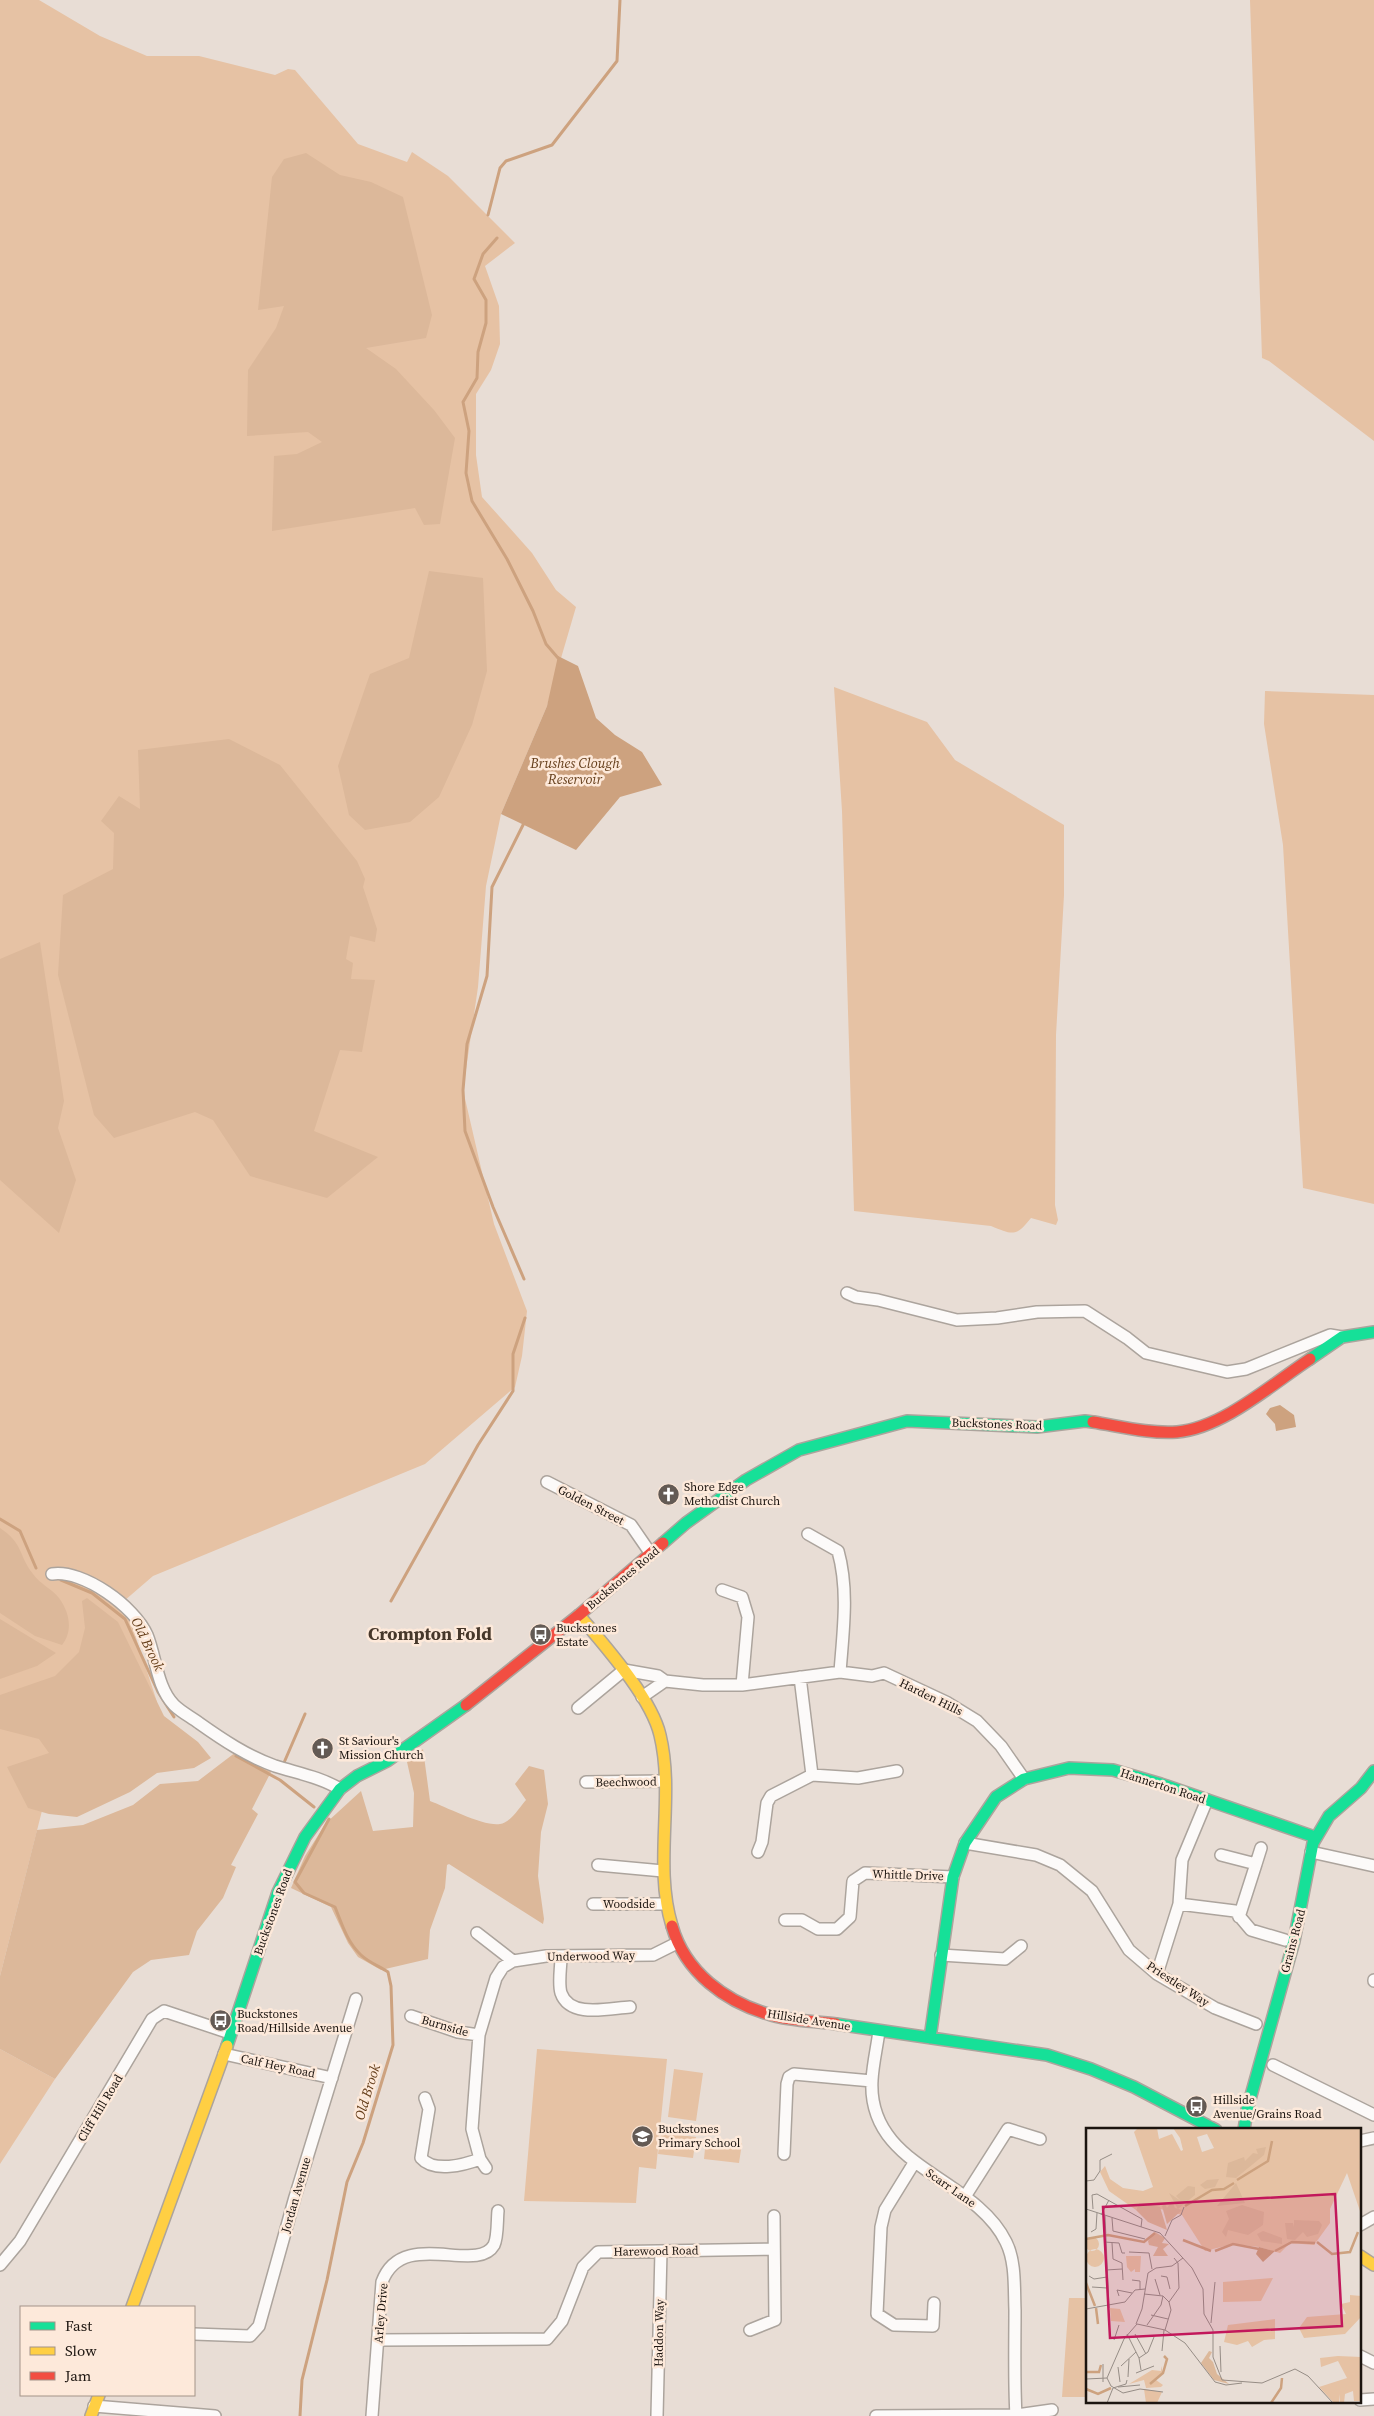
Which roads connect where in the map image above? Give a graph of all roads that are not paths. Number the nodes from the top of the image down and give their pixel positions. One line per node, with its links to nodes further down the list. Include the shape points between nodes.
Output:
1 (847, 1293): 3 (street, via 957,1320 1085,1311 1146,1353 1227,1372 1246,1369 1330,1334)
2 (1374, 1332): 3 (street, Buckstones Road)
3 (1342, 1337): 6 (street, Buckstones Road, via 1226,1415 1192,1429 1151,1431 1085,1421 1037,1427 908,1421 800,1450 741,1484 686,1523)
4 (547, 1482): 6 (street, Golden Street, via 632,1525)
5 (808, 1534): 11 (street, via 838,1551 843,1569)
6 (651, 1554): 9 (street, Buckstones Road)
7 (52, 1574): 23 (street, via 84,1578 124,1606 139,1622 166,1695 175,1706 236,1748)
8 (722, 1590): 14 (street, via 742,1597 748,1617)
9 (579, 1615): 10 (street, Hillside Avenue); 23 (street, Buckstones Road, via 458,1711)
10 (624, 1670): 13 (street, Harden Hills, via 658,1676); 15 (street, Hillside Avenue); 16 (street)
11 (840, 1672): 12 (street, Harden Hills); 20 (street, Harden Hills, via 872,1676 884,1673 977,1720 1001,1746)
12 (800, 1677): 14 (street, Harden Hills); 19 (street)
13 (666, 1681): 14 (street, Harden Hills, via 703,1686); 15 (street)
14 (742, 1685)
15 (642, 1697): 21 (street, Hillside Avenue, via 660,1732)
16 (578, 1708)
17 (1374, 1771): 25 (street, Grains Road, via 1353,1795 1336,1808)
18 (897, 1772): 19 (street, via 858,1778)
19 (812, 1775): 28 (street, via 771,1796)
20 (1024, 1779): 24 (street, Hannerton Road, via 1069,1768 1113,1770); 26 (street, Hannerton Road, via 996,1797)
21 (665, 1781): 22 (street, Beechwood); 34 (street, Hillside Avenue)
22 (586, 1782)
23 (340, 1789): 54 (street, Buckstones Road, via 305,1837 278,1892)
24 (1207, 1800): 25 (street, Hannerton Road); 38 (street, via 1182,1860)
25 (1315, 1836): 29 (street, Grains Road)
26 (965, 1843): 35 (street, Hannerton Road); 48 (street, Priestley Way, via 1036,1855 1060,1865 1092,1891 1129,1950)
27 (1261, 1848): 31 (street)
28 (758, 1852)
29 (1311, 1852): 33 (street); 64 (street, Grains Road, via 1300,1919)
30 (1221, 1855): 31 (street)
31 (1256, 1864): 39 (street)
32 (598, 1865): 34 (street)
33 (1374, 1866)
34 (663, 1871): 37 (street, Hillside Avenue)
35 (953, 1877): 40 (street, Whittle Drive, via 865,1873 853,1882 850,1917 837,1929 818,1929 802,1920); 45 (street, Hannerton Road)
36 (593, 1904): 37 (street, Woodside)
37 (666, 1904): 43 (street, Hillside Avenue)
38 (1179, 1904): 39 (street, via 1235,1911); 48 (street)
39 (1240, 1917): 42 (street, via 1252,1930)
40 (785, 1920)
41 (477, 1933): 47 (street)
42 (1285, 1940)
43 (677, 1943): 46 (street, Underwood Way, via 653,1955); 53 (street, Hillside Avenue, via 710,1986 744,2006 784,2018)
44 (1021, 1946): 45 (street, via 1005,1959)
45 (941, 1955): 56 (street, Hannerton Road)
46 (561, 1957): 47 (street, Underwood Way); 50 (street, via 562,1993 570,2003 587,2010)
47 (513, 1961): 55 (street, via 503,1967 496,1978)
48 (1157, 1974): 52 (street, Priestley Way, via 1215,2008)
49 (356, 1999): 59 (street, Jordan Avenue)
50 (630, 2007)
51 (411, 2016): 55 (street, Burnside, via 458,2032)
52 (1256, 2024)
53 (879, 2031): 56 (street, Hillside Avenue); 60 (street, Scarr Lane)
54 (230, 2033): 57 (street, Buckstones Road); 77 (street, Cliff Hill Road, via 164,2011 152,2019 20,2241)
55 (479, 2035): 61 (street, via 472,2129 483,2164 456,2167 425,2163 421,2158 429,2109)
56 (930, 2038): 63 (street, Hillside Avenue, via 1048,2054 1087,2065 1131,2084)
57 (224, 2054): 59 (street, Calf Hey Road); 79 (street, Buckstones Road)
58 (1273, 2065): 62 (street)
59 (332, 2078): 81 (street, Jordan Avenue, via 259,2326 250,2336)
60 (872, 2081): 66 (street, via 794,2074 789,2077 790,2139); 67 (street, Scarr Lane, via 875,2106 884,2130)
61 (425, 2098)
62 (1374, 2115)
63 (1212, 2128)
64 (1244, 2128)
65 (1040, 2139): 68 (street, via 1008,2129)
66 (784, 2154)
67 (914, 2163): 68 (street, Scarr Lane); 78 (street, via 885,2210 880,2227 877,2314 894,2325 933,2326)
68 (966, 2195): 92 (street, Scarr Lane, via 987,2215 1007,2242 1014,2272)
69 (498, 2211): 82 (street, Arley Drive, via 495,2244 489,2250 475,2254 408,2255 389,2267 382,2282)
70 (774, 2216): 73 (street)
71 (1374, 2217): 72 (street)
72 (1362, 2224)
73 (774, 2249): 74 (street, Harewood Road); 80 (street, via 775,2320)
74 (661, 2251): 82 (street, Harewood Road, via 598,2252 583,2267 562,2321 547,2338); 90 (street, Haddon Way)
75 (1362, 2257): 76 (street)
76 (1374, 2264)
77 (0, 2265)
78 (934, 2303)
79 (132, 2306)
80 (750, 2330)
81 (195, 2334)
82 (379, 2340): 89 (street, Arley Drive)
83 (1362, 2357): 84 (street)
84 (1374, 2363)
85 (99, 2396): 87 (street)
86 (1052, 2410): 92 (street)
87 (92, 2411): 88 (street)
88 (215, 2416)
89 (372, 2416)
90 (657, 2416)
91 (876, 2416): 92 (street)
92 (1016, 2416)

